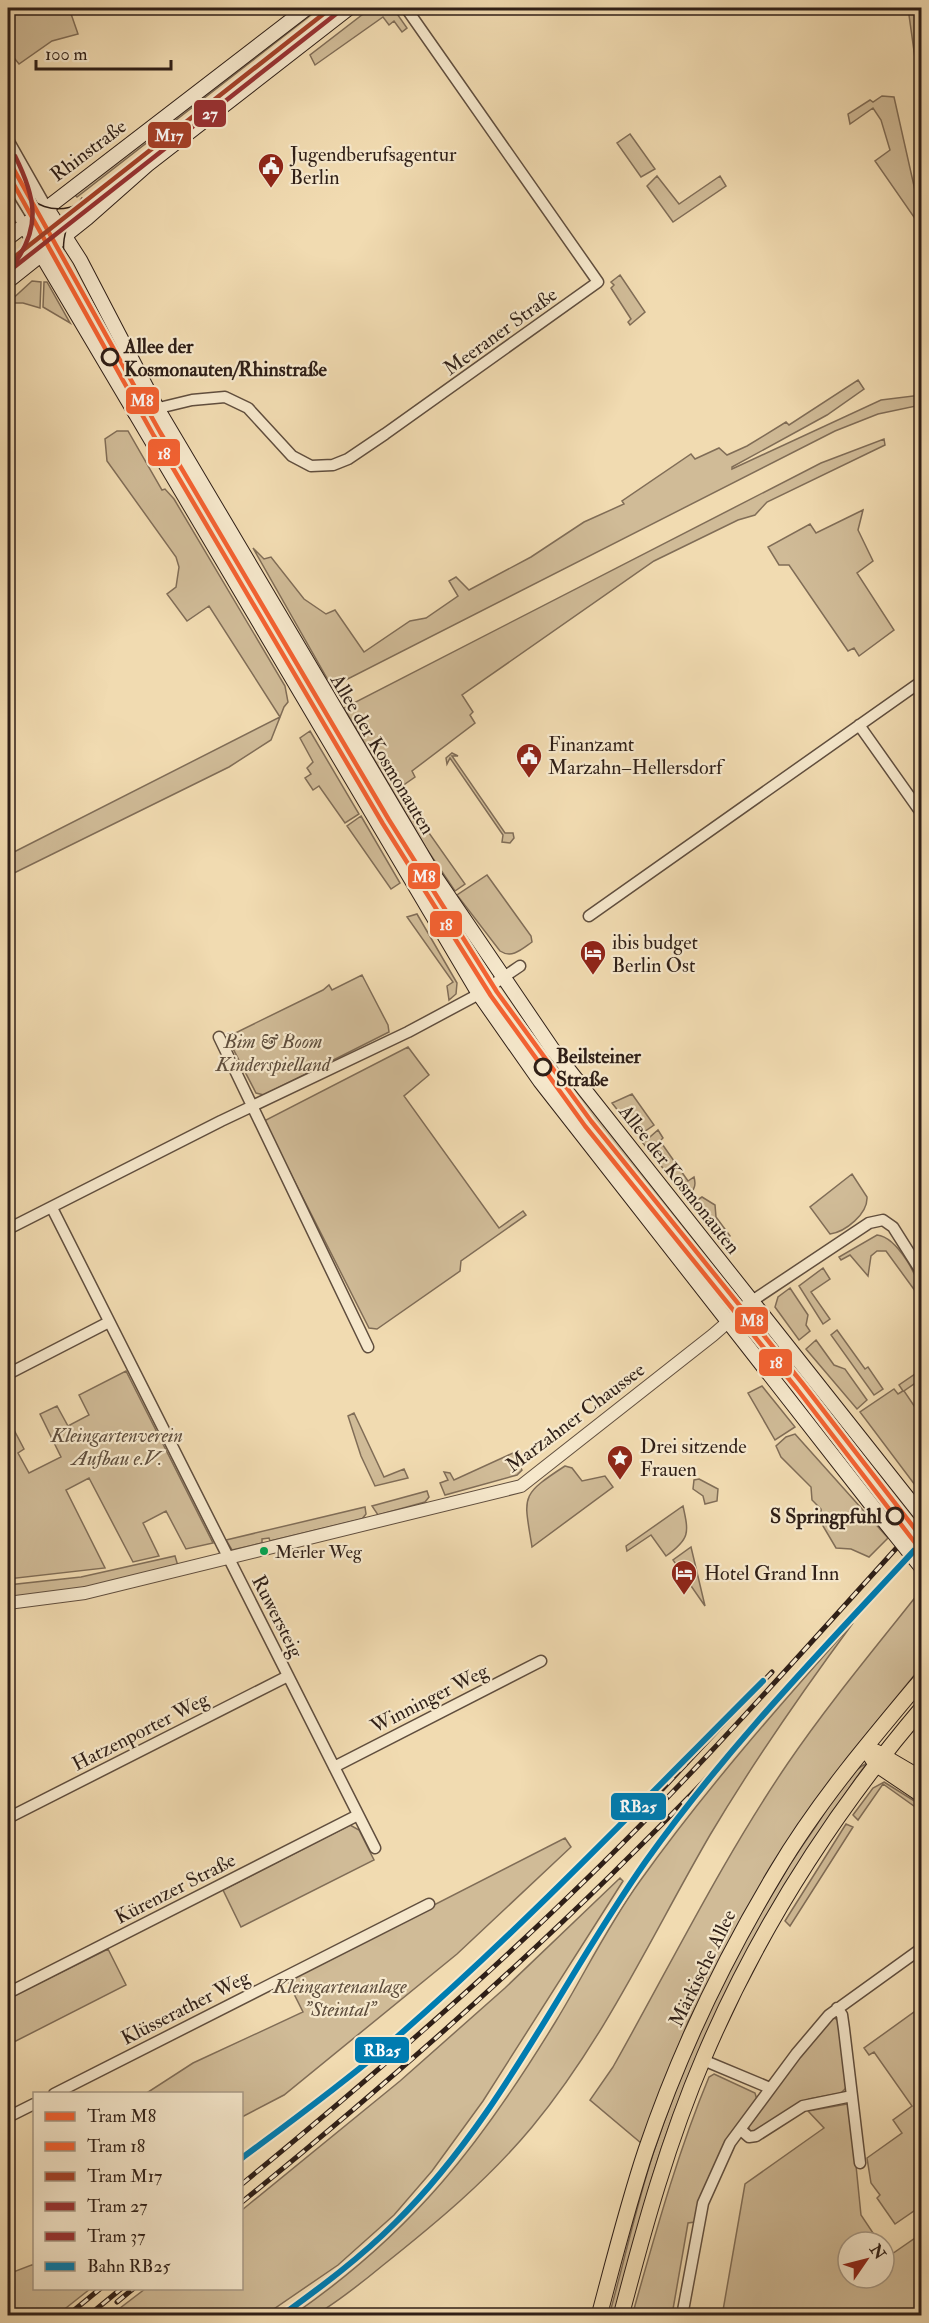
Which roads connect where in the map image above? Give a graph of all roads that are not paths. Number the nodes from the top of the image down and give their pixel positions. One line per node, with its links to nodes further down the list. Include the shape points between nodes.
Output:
1 (307, 8): 6 (main road, Rhinstraße)
2 (349, 8): 8 (main road, via 156,158)
3 (406, 8): 12 (street, Meeraner Straße, via 598,282 386,434 333,465 311,466 292,456 257,416 237,401 212,397)
4 (8, 140): 6 (street, Allee der Kosmonauten)
5 (8, 199): 7 (street, Allee der Kosmonauten)
6 (46, 207): 7 (main road, Rhinstraße); 8 (main road, Allee der Kosmonauten)
7 (24, 225): 9 (main road, Rhinstraße); 10 (main road, Allee der Kosmonauten)
8 (66, 235): 10 (main road); 12 (main road, Allee der Kosmonauten)
9 (8, 238)
10 (43, 255): 11 (main road); 13 (main road, Allee der Kosmonauten)
11 (8, 281)
12 (157, 408): 13 (street, Meeraner Straße); 19 (main road, Allee der Kosmonauten, via 421,855)
13 (134, 414): 20 (main road, Allee der Kosmonauten)
14 (921, 681): 15 (street)
15 (859, 725): 16 (street); 17 (street)
16 (921, 814)
17 (589, 916)
18 (519, 966): 19 (street)
19 (504, 978): 20 (street); 26 (main road, Allee der Kosmonauten, via 553,1050)
20 (479, 994): 22 (street); 27 (main road, Allee der Kosmonauten, via 540,1081)
21 (219, 1037): 22 (street)
22 (252, 1108): 23 (street); 29 (street)
23 (52, 1208): 24 (street); 28 (street, Ruwersteig)
24 (8, 1229)
25 (921, 1273): 26 (street, Marzahner Chaussee, via 893,1227 883,1220 869,1223)
26 (752, 1301): 27 (street, Marzahner Chaussee); 31 (main road, Allee der Kosmonauten)
27 (729, 1321): 32 (street, Marzahner Chaussee, via 521,1486); 33 (main road, Allee der Kosmonauten, bridge)
28 (109, 1322): 30 (street); 32 (street, Ruwersteig)
29 (368, 1347)
30 (8, 1374)
31 (921, 1516)
32 (229, 1559): 34 (street, Marzahner Chaussee, via 85,1593); 36 (street, Ruwersteig)
33 (921, 1568)
34 (8, 1603)
35 (541, 1661): 41 (street, Winninger Weg)
36 (288, 1676): 41 (street, Ruwersteig); 45 (street, Hatzenporter Weg)
37 (921, 1679): 39 (main road, Märkische Allee)
38 (921, 1708): 40 (main road, Märkische Allee)
39 (865, 1748): 40 (main road); 59 (main road, Märkische Allee, via 778,1869 700,2016 646,2149)
40 (880, 1759): 42 (main road); 43 (main road); 51 (main road, Märkische Allee, via 812,1855 772,1922 732,1995)
41 (334, 1767): 44 (street, Ruwersteig)
42 (921, 1779)
43 (921, 1795)
44 (358, 1815): 46 (street, Ruwersteig); 49 (street, Kürenzer Straße)
45 (8, 1818)
46 (375, 1848)
47 (429, 1904): 53 (street, Klüsserather Weg)
48 (921, 1948): 50 (street)
49 (8, 1992)
50 (837, 2008): 52 (street); 54 (street, via 842,2015)
51 (703, 2060): 52 (street); 60 (main road, Märkische Allee, via 660,2176)
52 (770, 2088): 57 (street)
53 (58, 2092)
54 (852, 2096): 57 (street, via 804,2106 756,2136 749,2137); 58 (street)
55 (33, 2104): 56 (street)
56 (8, 2117)
57 (741, 2130): 61 (street, via 720,2162 703,2203)
58 (860, 2163)
59 (599, 2316)
60 (621, 2316)
61 (681, 2316)

